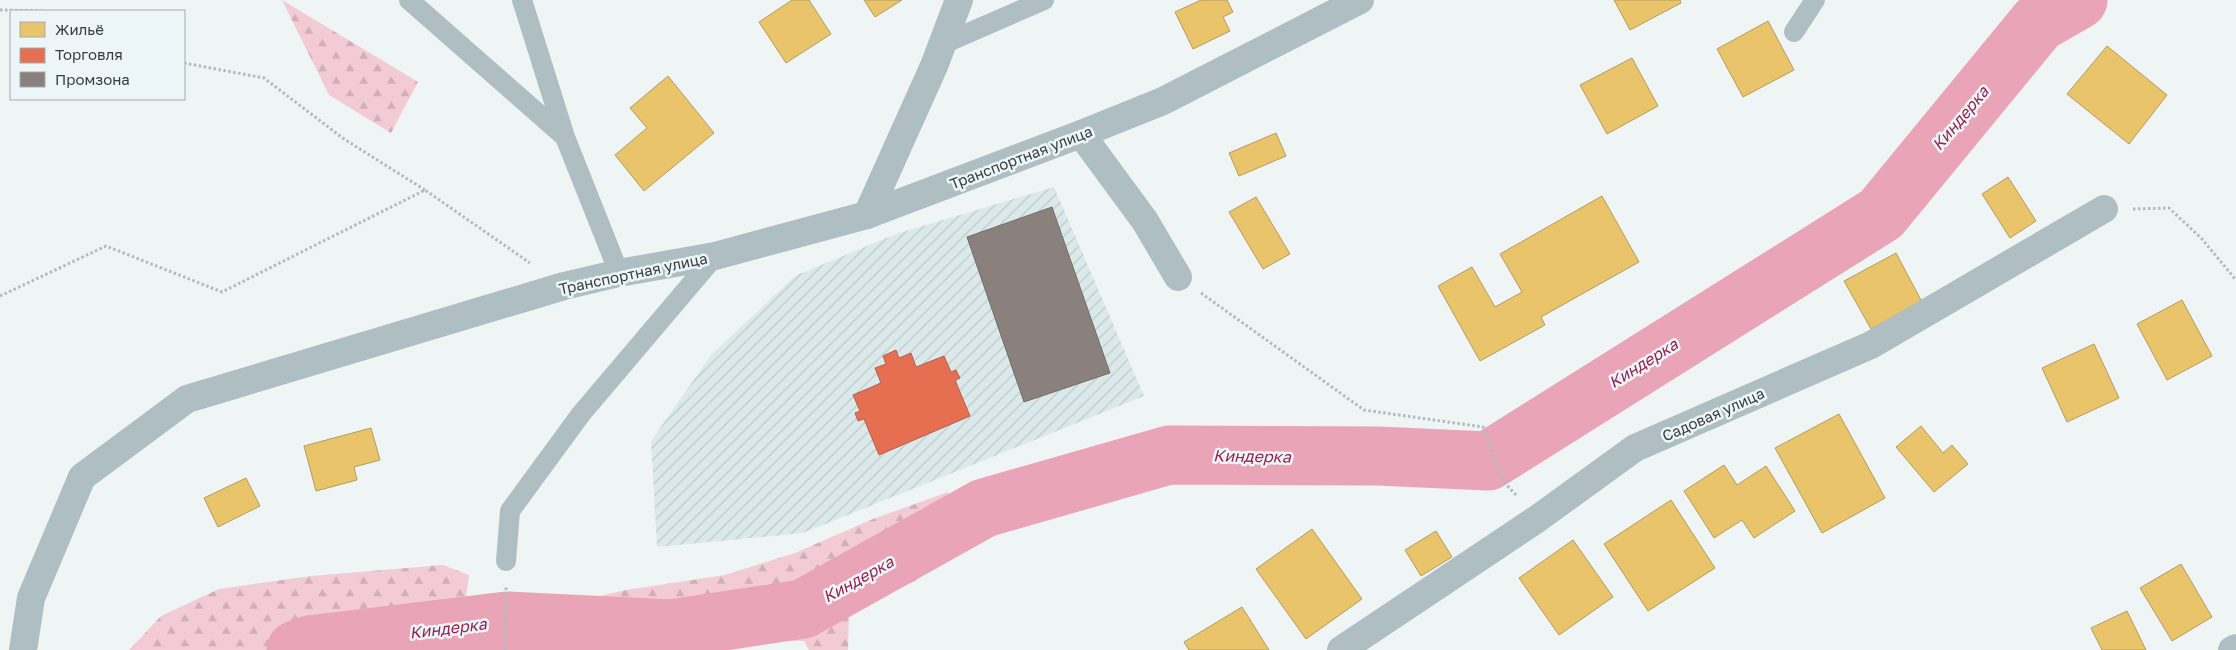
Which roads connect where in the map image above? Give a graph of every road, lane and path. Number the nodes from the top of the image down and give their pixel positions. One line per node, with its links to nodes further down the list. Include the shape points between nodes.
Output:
1 (409, 0): 11 (lane)
2 (522, 0): 11 (lane)
3 (959, 0): 8 (street)
4 (1044, 0): 8 (lane)
5 (1360, 0): 10 (street, Транспортная улица, via 1164,100)
6 (1815, 0): 7 (lane)
7 (1794, 32)
8 (943, 44): 14 (street)
9 (185, 63): 12 (path, via 264,78 344,139)
10 (1081, 134): 14 (street, Транспортная улица); 17 (street, via 1145,220)
11 (565, 137): 16 (lane)
12 (425, 190): 19 (path); 20 (path, via 222,292 106,246)
13 (2104, 209): 18 (path, via 2169,208 2202,239); 26 (street, Садовая улица, via 1871,345 1635,448 1537,519)
14 (867, 215): 15 (street, Транспортная улица)
15 (715, 256): 16 (street, Транспортная улица); 22 (lane, via 582,414 510,512)
16 (619, 273): 19 (street, Транспортная улица)
17 (1178, 277): 21 (path, via 1364,410 1483,426)
18 (2236, 280)
19 (564, 286): 24 (street, Транспортная улица, via 187,399 82,477 31,598)
20 (0, 296)
21 (1504, 481)
22 (506, 561): 25 (path)
23 (2236, 648): 27 (street)
24 (23, 650)
25 (505, 650)
26 (1341, 650)
27 (2232, 650)

